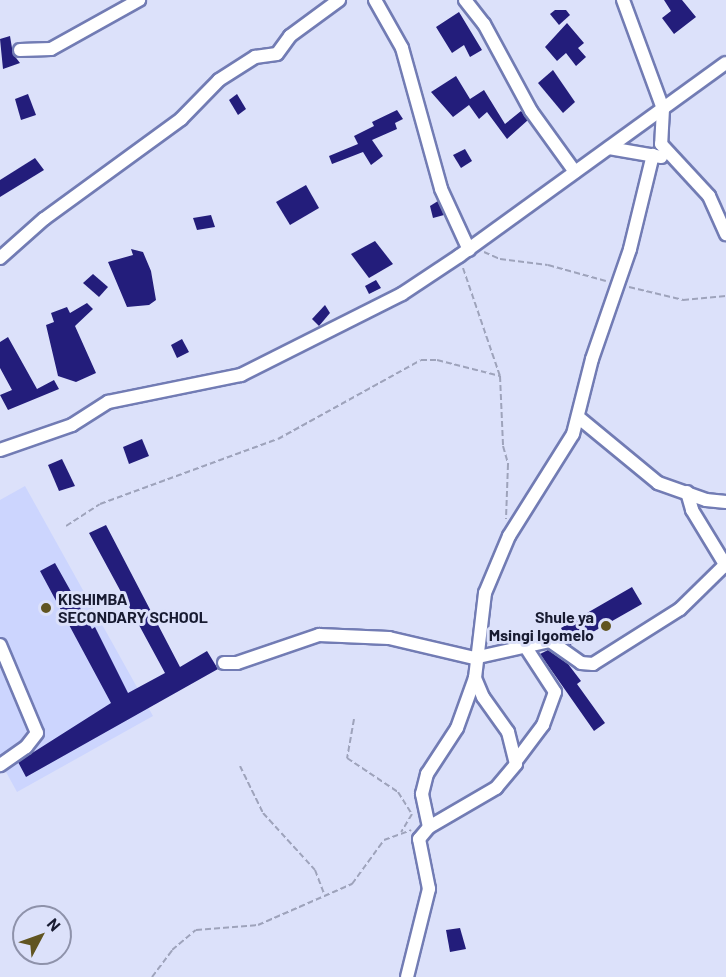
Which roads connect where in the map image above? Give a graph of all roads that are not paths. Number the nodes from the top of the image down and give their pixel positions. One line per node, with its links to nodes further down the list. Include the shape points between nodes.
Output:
1 (139, 0): 6 (street, via 51,49)
2 (339, 0): 15 (street, via 290,36 277,54 255,57 219,80 181,119 44,219)
3 (375, 0): 14 (street, via 402,48 437,180)
4 (465, 0): 12 (street, via 484,24 531,111)
5 (623, 0): 8 (street)
6 (20, 50)
7 (726, 63): 8 (street)
8 (663, 109): 9 (street); 11 (street, via 661,144)
9 (609, 148): 10 (street); 12 (street)
10 (653, 155): 11 (street); 16 (street, via 642,208 592,359)
11 (671, 158): 13 (street, via 709,196)
12 (575, 172): 14 (street)
13 (726, 234)
14 (468, 250): 17 (street, via 402,294 241,375 108,402 72,425)
15 (0, 258)
16 (578, 417): 18 (street, via 658,483); 23 (street, via 568,443 509,536 485,594)
17 (0, 450)
18 (687, 492): 19 (street); 20 (street, via 692,510)
19 (726, 502)
20 (726, 565): 22 (street, via 681,609 593,664 581,663 550,641)
21 (0, 645): 27 (street, via 37,734)
22 (525, 646): 23 (street); 26 (street, via 555,693 543,725)
23 (474, 658): 24 (street, via 389,638 319,635 237,663); 25 (street)
24 (224, 663)
25 (475, 678): 26 (street, via 483,697 508,732); 28 (street, via 457,728 427,774 422,794)
26 (516, 761): 28 (street, via 496,788)
27 (0, 765)
28 (429, 827): 29 (street, via 417,846 430,880 428,897)
29 (407, 977)

